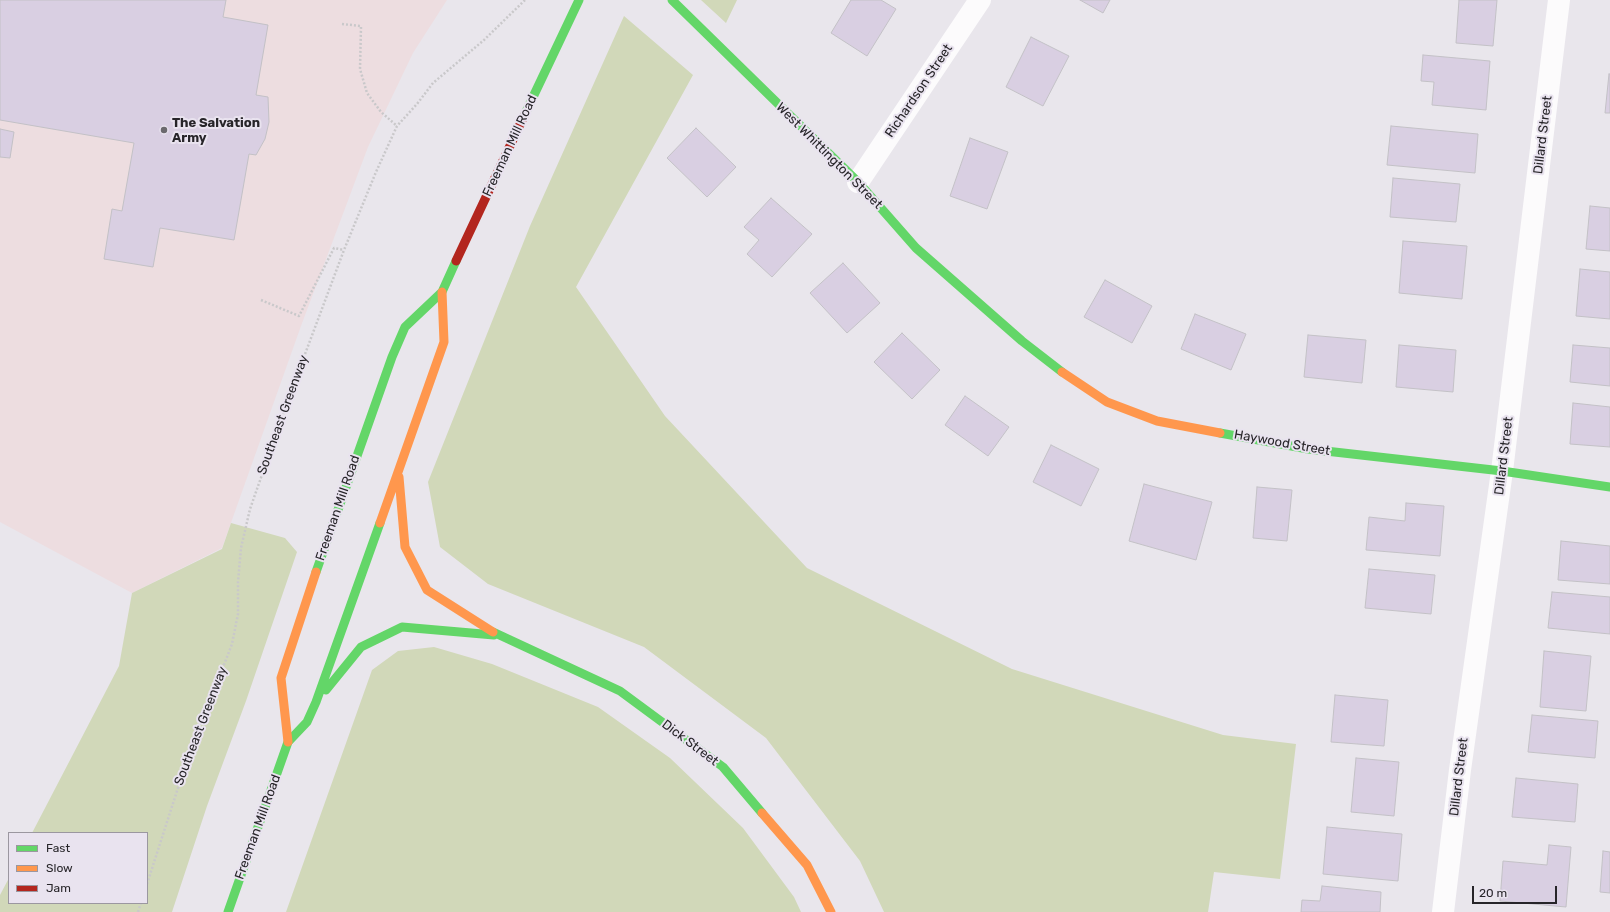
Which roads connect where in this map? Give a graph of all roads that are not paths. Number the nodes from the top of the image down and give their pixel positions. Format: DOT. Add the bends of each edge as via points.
graph roads {
  1 [pos="579,0"];
  2 [pos="672,0"];
  3 [pos="980,0"];
  4 [pos="1559,0"];
  5 [pos="858,182"];
  6 [pos="442,292"];
  7 [pos="988,310"];
  8 [pos="398,468"];
  9 [pos="1502,471"];
  10 [pos="1610,487"];
  11 [pos="497,635"];
  12 [pos="316,702"];
  13 [pos="288,742"];
  14 [pos="228,912"];
  15 [pos="831,912"];
  16 [pos="1443,912"];
  1 -- 6 [label="main road, Freeman Mill Road"];
  2 -- 5 [label="main road, West Whittington Street"];
  3 -- 5 [label="street, Richardson Street"];
  4 -- 9 [label="street, Dillard Street"];
  5 -- 7 [label="main road, West Whittington Street" via="916,248"];
  6 -- 8 [label="main road, Freeman Mill Road" via="444,342"];
  6 -- 13 [label="main road, Freeman Mill Road" via="405,327 330,530 280,678"];
  7 -- 9 [label="main road, Haywood Street" via="1066,376 1107,402 1156,421 1308,449"];
  8 -- 11 [label="main road" via="404,546 427,590"];
  8 -- 12 [label="main road, Freeman Mill Road"];
  9 -- 10 [label="main road, Haywood Street"];
  9 -- 16 [label="street, Dillard Street"];
  11 -- 12 [label="main road" via="402,627 361,647"];
  11 -- 15 [label="main road, Dick Street" via="620,691 723,767 807,865"];
  12 -- 13 [label="main road, Freeman Mill Road" via="307,722"];
  13 -- 14 [label="main road, Freeman Mill Road"];
}
